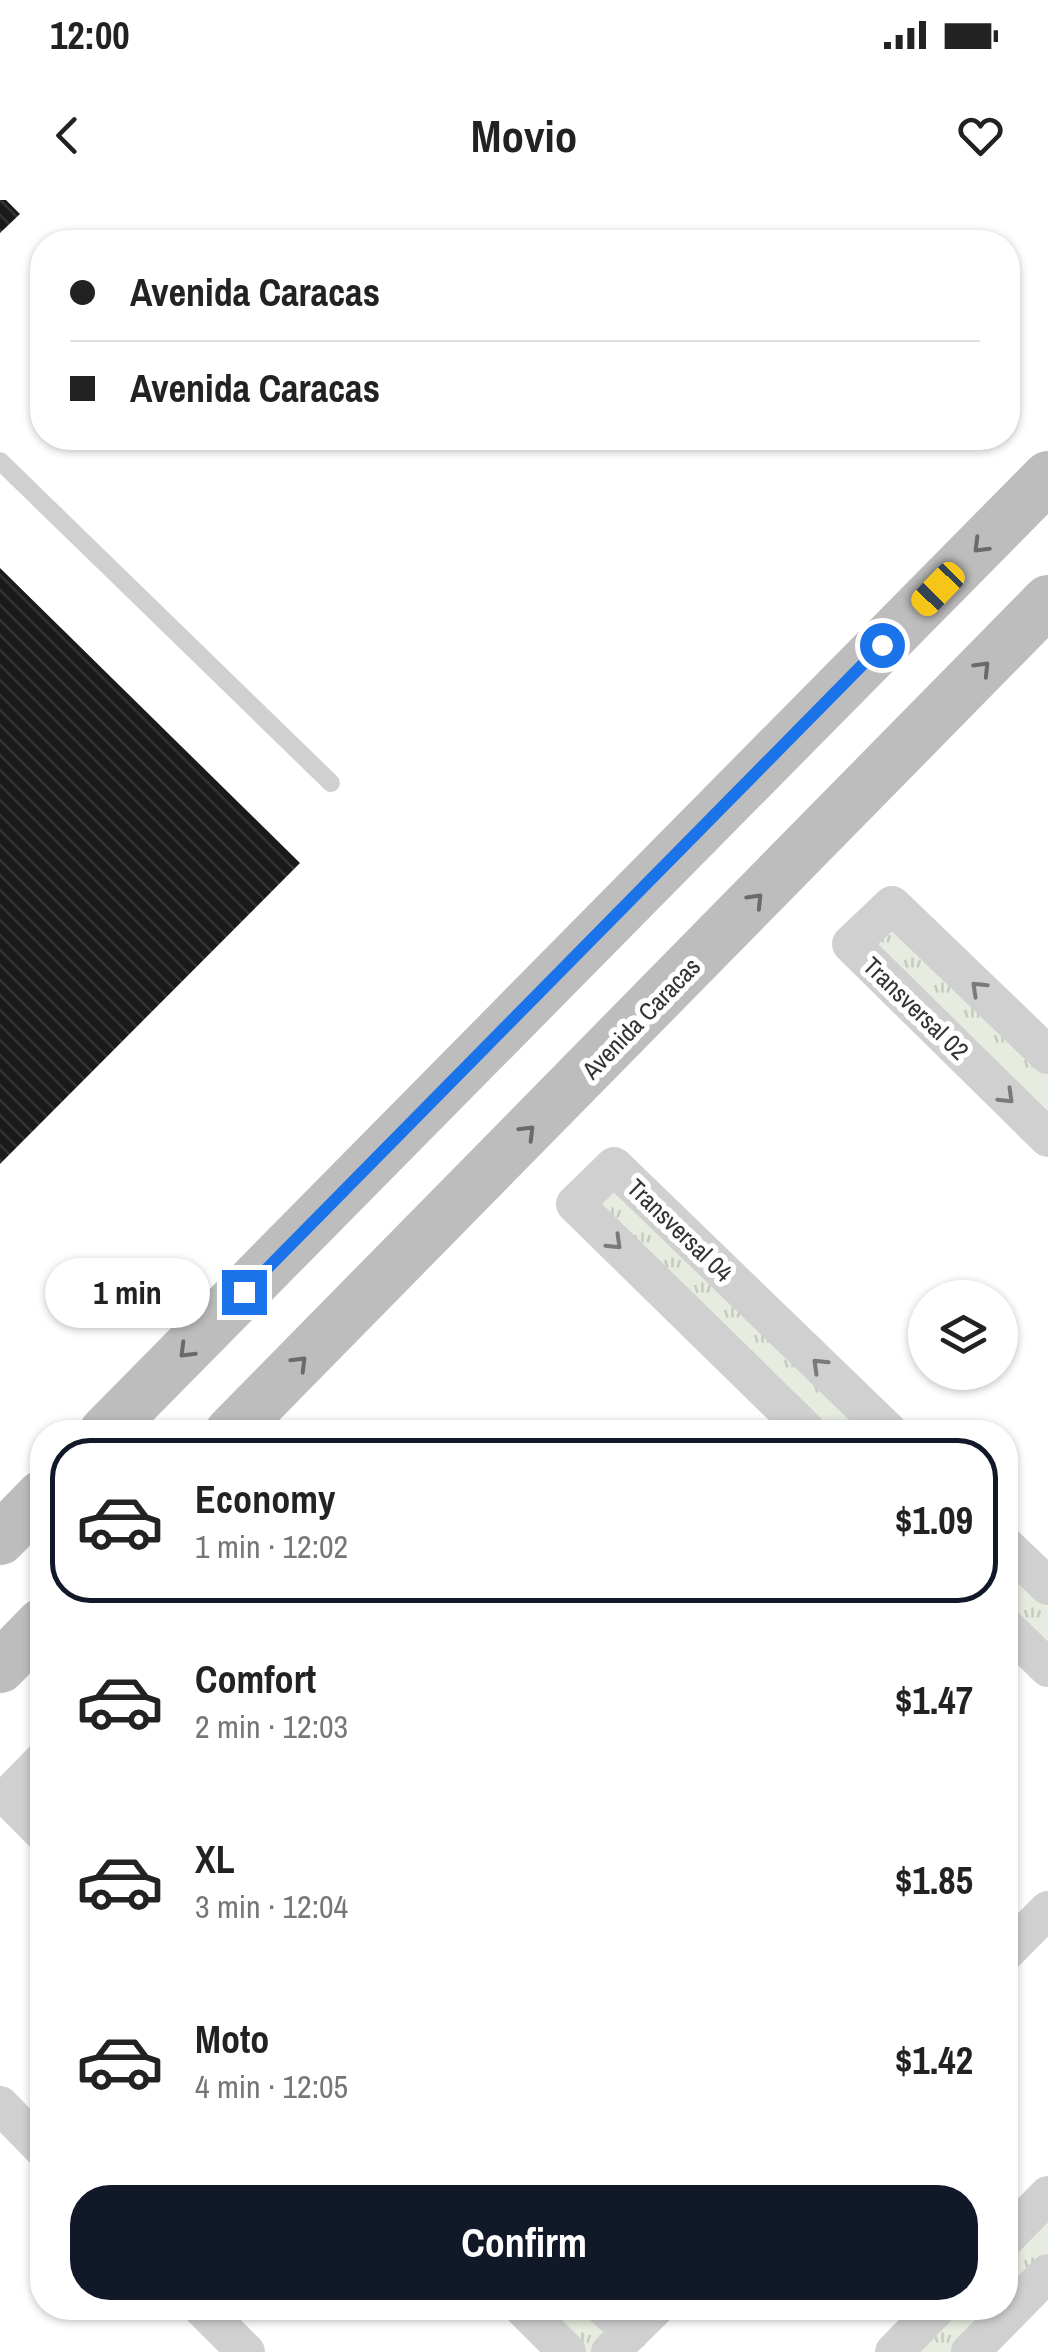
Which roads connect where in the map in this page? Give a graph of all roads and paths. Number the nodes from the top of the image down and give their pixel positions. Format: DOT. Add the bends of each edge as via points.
graph roads {
  1 [pos="0,461"];
  2 [pos="1048,477"];
  3 [pos="1048,601"];
  4 [pos="331,783"];
  5 [pos="1048,1056"];
  6 [pos="1048,1138"];
  7 [pos="117,1420"];
  8 [pos="244,1420"];
  9 [pos="796,1420"];
  10 [pos="877,1420"];
  11 [pos="30,1508"];
  12 [pos="0,1539"];
  13 [pos="1018,1557"];
  14 [pos="1048,1586"];
  15 [pos="30,1636"];
  16 [pos="1018,1639"];
  17 [pos="0,1667"];
  18 [pos="1048,1668"];
  19 [pos="30,1773"];
  20 [pos="30,1820"];
  21 [pos="1048,1910"];
  22 [pos="1018,1940"];
  23 [pos="0,2105"];
  24 [pos="30,2136"];
  25 [pos="1048,2195"];
  26 [pos="1018,2226"];
  27 [pos="1048,2273"];
  28 [pos="1018,2303"];
  29 [pos="214,2320"];
  30 [pos="534,2320"];
  31 [pos="926,2320"];
  32 [pos="1002,2320"];
  33 [pos="246,2352"];
  34 [pos="567,2352"];
  35 [pos="894,2352"];
  36 [pos="970,2352"];
  1 -- 4 [label="lane"];
  2 -- 7 [label="street, one-way"];
  8 -- 3 [label="street, Avenida Caracas, one-way"];
  5 -- 6 [label="street, Transversal 02, one-way" via="892,904 851,944"];
  10 -- 9 [label="street, Transversal 04, one-way" via="614,1166 575,1204"];
  11 -- 12 [label="street"];
  13 -- 14 [label="street"];
  15 -- 17 [label="street"];
  16 -- 18 [label="street"];
  19 -- 20 [label="street" via="7,1796"];
  21 -- 22 [label="street"];
  23 -- 24 [label="street"];
  25 -- 26 [label="street"];
  27 -- 28 [label="street"];
  29 -- 33 [label="street"];
  30 -- 34 [label="street"];
  31 -- 35 [label="street"];
  32 -- 36 [label="street"];
}
